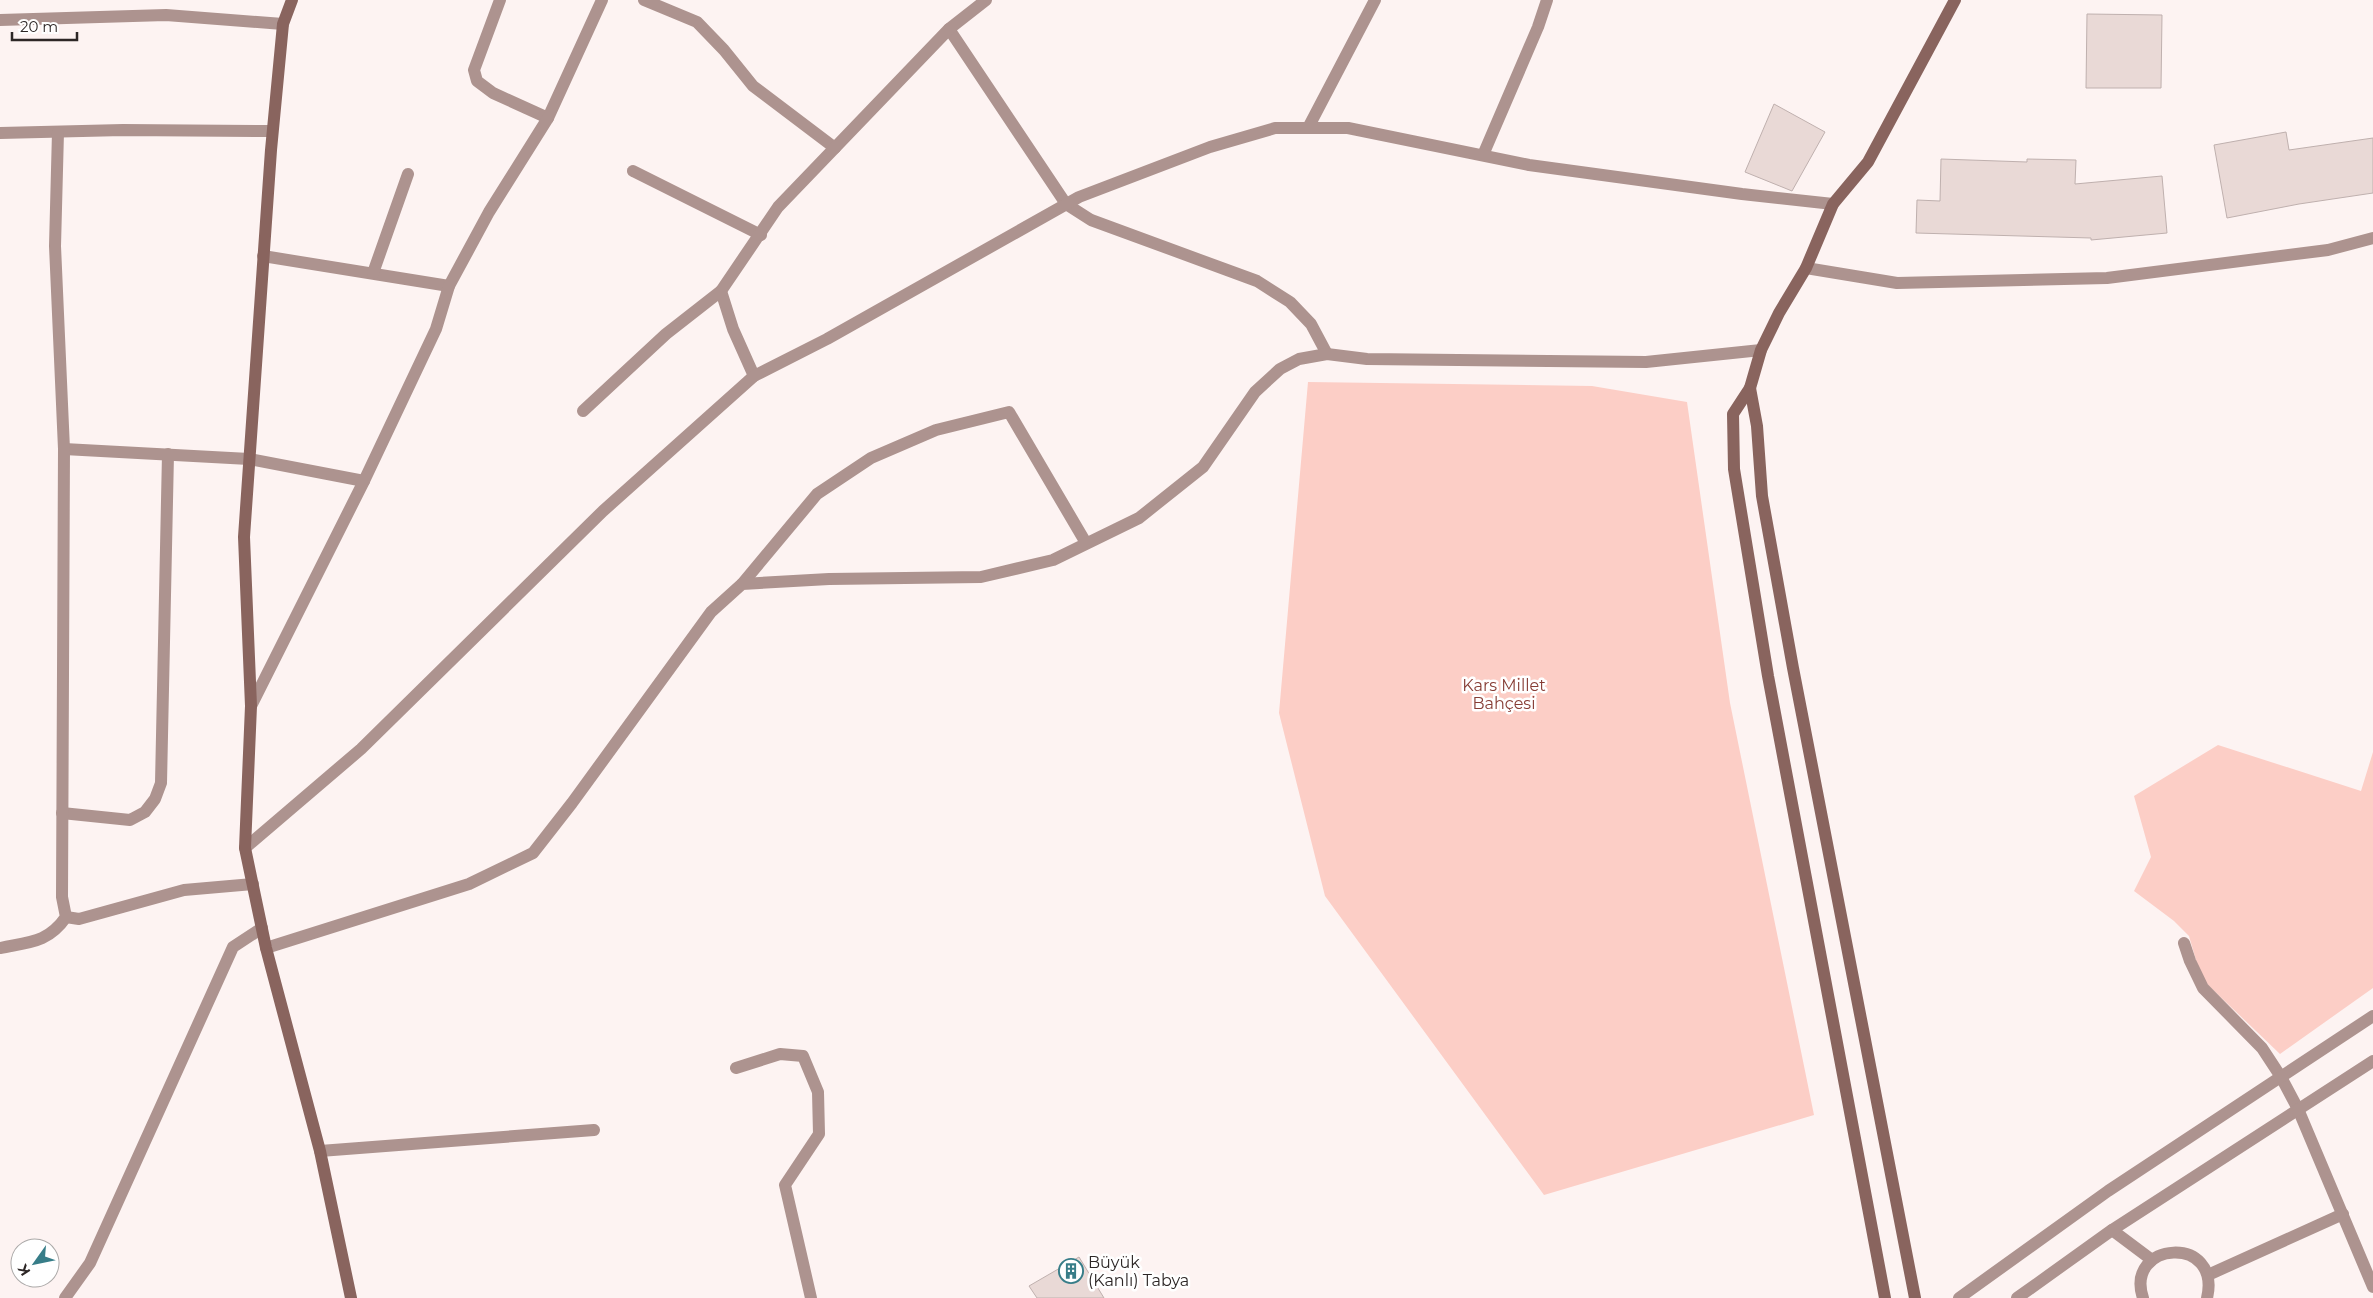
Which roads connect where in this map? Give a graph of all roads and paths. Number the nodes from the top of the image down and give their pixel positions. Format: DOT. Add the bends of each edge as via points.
graph roads {
  1 [pos="292,0"];
  2 [pos="500,0"];
  3 [pos="602,0"];
  4 [pos="644,0"];
  5 [pos="986,0"];
  6 [pos="1375,0"];
  7 [pos="1546,0"];
  8 [pos="1955,0"];
  9 [pos="0,20"];
  10 [pos="283,24"];
  11 [pos="949,29"];
  12 [pos="548,118"];
  13 [pos="1308,128"];
  14 [pos="272,131"];
  15 [pos="58,132"];
  16 [pos="0,133"];
  17 [pos="835,148"];
  18 [pos="1483,155"];
  19 [pos="633,171"];
  20 [pos="408,174"];
  21 [pos="1066,204"];
  22 [pos="1833,204"];
  23 [pos="761,235"];
  24 [pos="2373,238"];
  25 [pos="263,256"];
  26 [pos="1806,268"];
  27 [pos="373,273"];
  28 [pos="449,286"];
  29 [pos="721,291"];
  30 [pos="1761,350"];
  31 [pos="1327,354"];
  32 [pos="754,376"];
  33 [pos="1750,388"];
  34 [pos="582,411"];
  35 [pos="64,448"];
  36 [pos="168,454"];
  37 [pos="250,459"];
  38 [pos="364,481"];
  39 [pos="1086,543"];
  40 [pos="742,584"];
  41 [pos="251,706"];
  42 [pos="62,813"];
  43 [pos="245,848"];
  44 [pos="253,884"];
  45 [pos="66,917"];
  46 [pos="262,928"];
  47 [pos="2184,943"];
  48 [pos="0,948"];
  49 [pos="266,948"];
  50 [pos="2373,1016"];
  51 [pos="2373,1061"];
  52 [pos="736,1068"];
  53 [pos="2281,1077"];
  54 [pos="2298,1110"];
  55 [pos="594,1130"];
  56 [pos="320,1151"];
  57 [pos="2342,1214"];
  58 [pos="2112,1230"];
  59 [pos="2152,1260"];
  60 [pos="2208,1275"];
  61 [pos="2373,1287"];
  62 [pos="65,1298"];
  63 [pos="351,1298"];
  64 [pos="811,1298"];
  65 [pos="1885,1298"];
  66 [pos="1915,1298"];
  67 [pos="1959,1298"];
  68 [pos="2017,1298"];
  69 [pos="2143,1298"];
  70 [pos="2208,1298"];
  1 -- 10 [label="street"];
  2 -- 12 [label="street" via="474,70 477,81 493,93"];
  3 -- 12 [label="street"];
  4 -- 17 [label="street" via="697,22 753,86"];
  5 -- 11 [label="street"];
  6 -- 13 [label="street"];
  7 -- 18 [label="street" via="1538,27"];
  8 -- 22 [label="street" via="1868,162"];
  9 -- 10 [label="street" via="166,15"];
  10 -- 14 [label="street"];
  11 -- 17 [label="street"];
  11 -- 21 [label="street"];
  12 -- 28 [label="street" via="489,212"];
  13 -- 18 [label="street" via="1348,128"];
  13 -- 21 [label="street" via="1275,128 1210,147"];
  14 -- 15 [label="street"];
  14 -- 25 [label="street"];
  15 -- 16 [label="street"];
  15 -- 35 [label="street" via="55,246"];
  17 -- 23 [label="street" via="778,207"];
  18 -- 22 [label="street" via="1529,165"];
  19 -- 23 [label="street"];
  20 -- 27 [label="street"];
  21 -- 31 [label="street" via="1091,220 1256,281 1290,302 1311,324"];
  21 -- 32 [label="street" via="827,339"];
  22 -- 26 [label="street"];
  23 -- 29 [label="street"];
  24 -- 26 [label="street" via="2328,250 2108,278 1896,283"];
  25 -- 27 [label="street"];
  25 -- 37 [label="street"];
  26 -- 30 [label="street" via="1778,313"];
  27 -- 28 [label="street"];
  28 -- 38 [label="street" via="436,329"];
  29 -- 32 [label="street" via="733,329"];
  29 -- 34 [label="street" via="666,334"];
  30 -- 31 [label="street" via="1646,362 1367,359"];
  30 -- 33 [label="street"];
  31 -- 39 [label="street" via="1299,359 1280,369 1255,392 1203,468 1139,518"];
  32 -- 43 [label="street" via="602,511 361,749"];
  33 -- 65 [label="street" via="1733,414 1738,504 1816,942"];
  33 -- 66 [label="street" via="1757,426 1762,496 1786,630"];
  35 -- 36 [label="street"];
  35 -- 42 [label="street"];
  36 -- 37 [label="street"];
  36 -- 42 [label="street" via="161,783 145,812 130,820"];
  37 -- 38 [label="street"];
  37 -- 41 [label="street" via="244,536"];
  38 -- 41 [label="street"];
  39 -- 40 [label="street" via="1053,560 980,577 829,578"];
  39 -- 40 [label="street" via="1009,412 936,430 871,458 818,494"];
  40 -- 49 [label="street" via="711,612 533,853 469,884"];
  41 -- 43 [label="street"];
  42 -- 45 [label="street" via="62,897"];
  43 -- 44 [label="street"];
  44 -- 45 [label="street" via="184,890 80,919"];
  44 -- 46 [label="street"];
  45 -- 48 [label="street" via="57,930 42,940"];
  46 -- 49 [label="street"];
  46 -- 62 [label="street" via="233,947 90,1263"];
  47 -- 53 [label="street" via="2203,988 2262,1048"];
  49 -- 56 [label="street"];
  50 -- 53 [label="street"];
  51 -- 54 [label="street"];
  52 -- 64 [label="street" via="780,1054 803,1056 818,1092 819,1134 785,1185"];
  53 -- 54 [label="street"];
  53 -- 67 [label="street" via="2108,1191"];
  54 -- 57 [label="street"];
  54 -- 58 [label="street"];
  55 -- 56 [label="street"];
  56 -- 63 [label="street"];
  57 -- 60 [label="street"];
  57 -- 61 [label="street"];
  58 -- 59 [label="street"];
  58 -- 68 [label="street"];
  59 -- 60 [label="street" via="2167,1253 2184,1253 2202,1265"];
  59 -- 69 [label="street" via="2141,1279"];
  60 -- 70 [label="street"];
}
